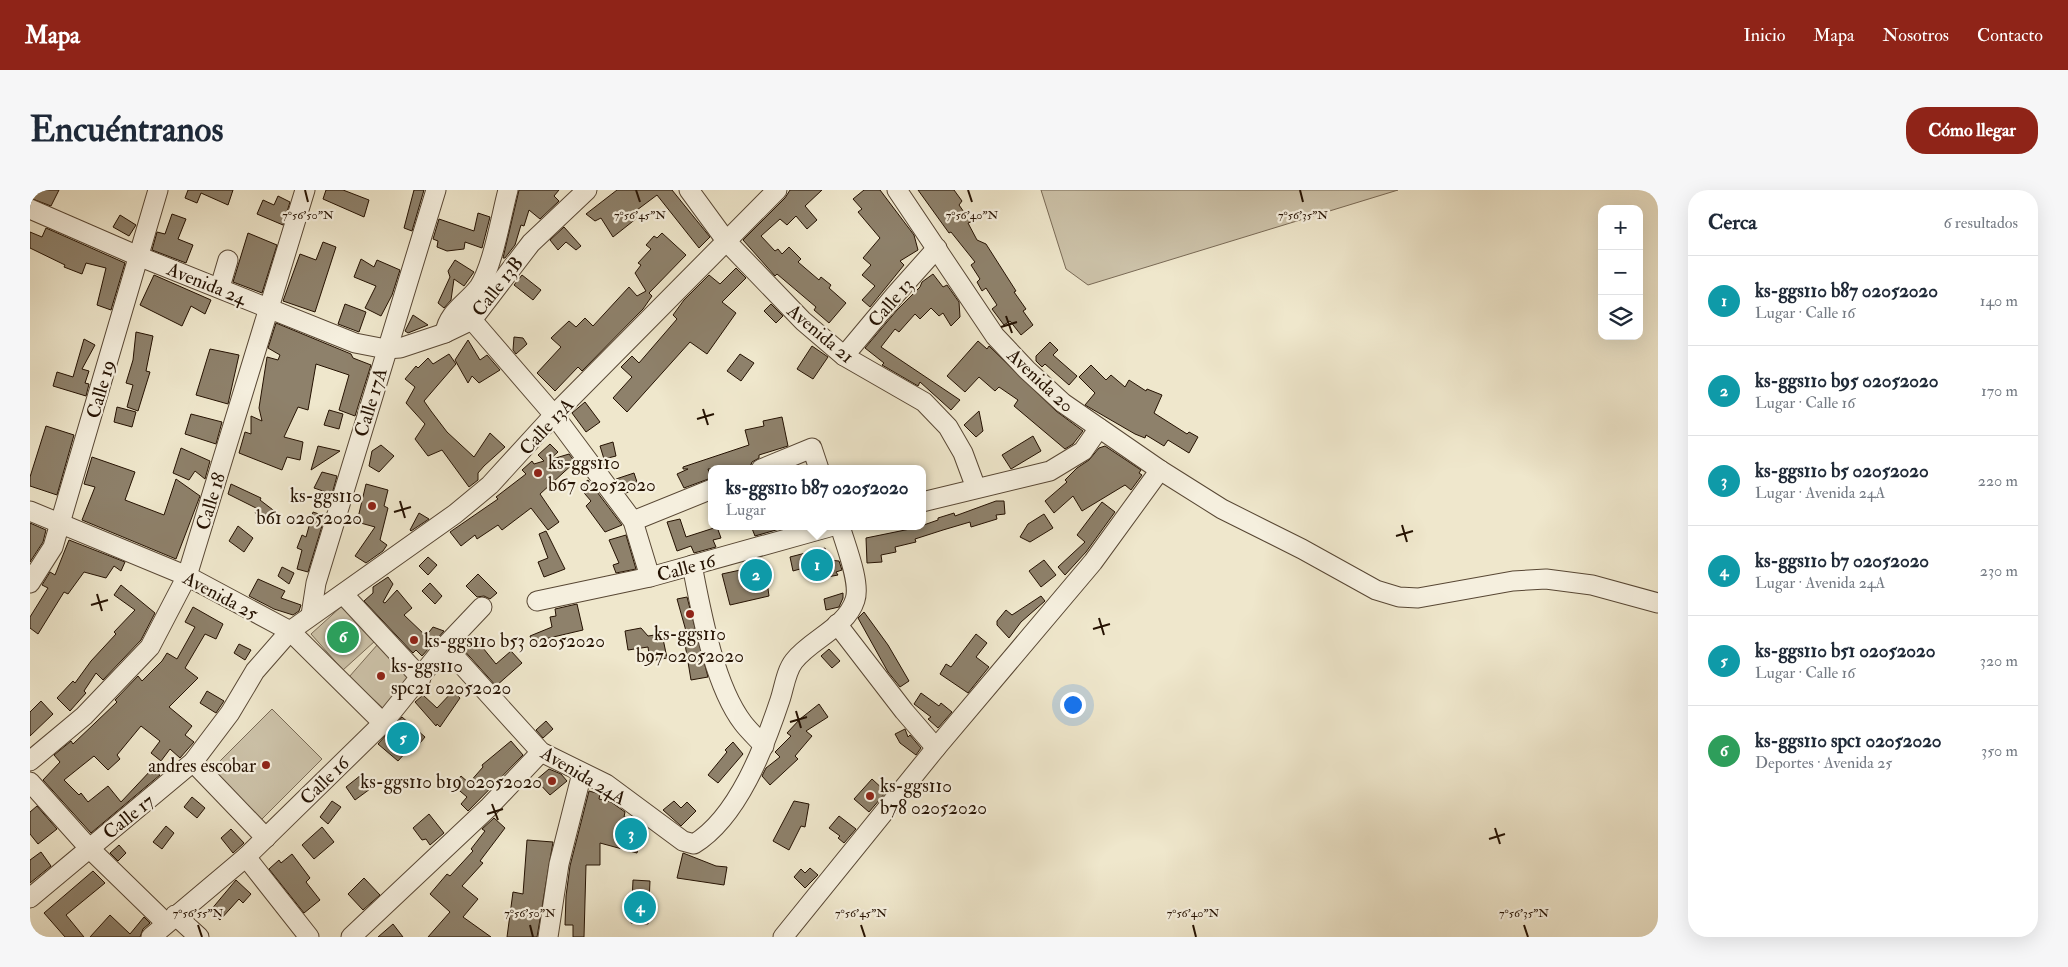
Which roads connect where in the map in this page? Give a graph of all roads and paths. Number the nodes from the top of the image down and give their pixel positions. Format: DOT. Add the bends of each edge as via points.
graph roads {
  1 [pos="158,190"];
  2 [pos="305,190"];
  3 [pos="436,190"];
  4 [pos="508,190"];
  5 [pos="588,190"];
  6 [pos="689,190"];
  7 [pos="777,190"];
  8 [pos="896,190"];
  9 [pos="30,209"];
  10 [pos="727,242"];
  11 [pos="937,248"];
  12 [pos="138,256"];
  13 [pos="228,260"];
  14 [pos="220,287"];
  15 [pos="268,308"];
  16 [pos="472,320"];
  17 [pos="445,333"];
  18 [pos="386,349"];
  19 [pos="844,356"];
  20 [pos="554,416"];
  21 [pos="1099,428"];
  22 [pos="771,465"];
  23 [pos="818,465"];
  24 [pos="1160,470"];
  25 [pos="976,488"];
  26 [pos="708,491"];
  27 [pos="926,501"];
  28 [pos="30,511"];
  29 [pos="633,521"];
  30 [pos="61,522"];
  31 [pos="819,530"];
  32 [pos="841,530"];
  33 [pos="692,565"];
  34 [pos="188,576"];
  35 [pos="650,577"];
  36 [pos="30,583"];
  37 [pos="343,594"];
  38 [pos="537,601"];
  39 [pos="1658,603"];
  40 [pos="482,608"];
  41 [pos="311,615"];
  42 [pos="837,624"];
  43 [pos="290,631"];
  44 [pos="445,646"];
  45 [pos="421,678"];
  46 [pos="383,723"];
  47 [pos="764,746"];
  48 [pos="936,748"];
  49 [pos="541,752"];
  50 [pos="30,761"];
  51 [pos="193,762"];
  52 [pos="582,773"];
  53 [pos="30,782"];
  54 [pos="266,838"];
  55 [pos="89,848"];
  56 [pos="246,857"];
  57 [pos="30,898"];
  58 [pos="171,919"];
  59 [pos="151,937"];
  60 [pos="200,937"];
  61 [pos="309,937"];
  62 [pos="351,937"];
  63 [pos="548,937"];
  64 [pos="783,937"];
  1 -- 12 [label="street, Calle 19"];
  2 -- 15 [label="street, Calle 18"];
  3 -- 18 [label="street, Calle 17A"];
  4 -- 17 [label="street" via="486,271 471,297 450,317"];
  5 -- 16 [label="street, Calle 13B" via="531,243"];
  6 -- 10 [label="street, Avenida 21"];
  7 -- 10 [label="street, Calle 13A"];
  8 -- 11 [label="street, Avenida 20"];
  9 -- 12 [label="street, Avenida 24"];
  10 -- 19 [label="street, Avenida 21" via="803,321"];
  10 -- 20 [label="street, Calle 13A"];
  11 -- 19 [label="street, Calle 13"];
  11 -- 21 [label="street, Avenida 20" via="995,336 1063,403"];
  12 -- 14 [label="street, Avenida 24"];
  12 -- 30 [label="street, Calle 19"];
  13 -- 14 [label="street"];
  14 -- 15 [label="street, Avenida 24"];
  15 -- 18 [label="street, Avenida 24" via="355,343"];
  15 -- 34 [label="street, Calle 18"];
  16 -- 17 [label="street, Calle 13B"];
  16 -- 20 [label="street"];
  17 -- 18 [label="street, Calle 13B"];
  18 -- 41 [label="street, Calle 17A" via="316,582"];
  19 -- 25 [label="street, Avenida 21" via="924,402 948,427 963,453"];
  20 -- 29 [label="street"];
  20 -- 37 [label="street, Calle 13A" via="490,485"];
  21 -- 24 [label="street, Avenida 20"];
  21 -- 25 [label="street" via="1083,451 1050,471"];
  22 -- 23 [label="street" via="812,448"];
  24 -- 39 [label="street, Avenida 20" via="1222,509 1376,590 1399,597 1418,598 1513,581 1546,579 1592,585"];
  24 -- 48 [label="street" via="1093,562"];
  25 -- 27 [label="street"];
  26 -- 29 [label="street"];
  28 -- 30 [label="street, Avenida 25"];
  29 -- 35 [label="street"];
  30 -- 34 [label="street, Avenida 25"];
  30 -- 36 [label="street, Calle 19" via="53,547"];
  31 -- 33 [label="street, Calle 16"];
  32 -- 42 [label="street" via="856,584 856,599"];
  33 -- 35 [label="street, Calle 16"];
  33 -- 47 [label="street" via="705,630 729,701"];
  34 -- 43 [label="street, Avenida 25"];
  34 -- 50 [label="street, Calle 18" via="150,647 84,716"];
  35 -- 38 [label="street, Calle 16"];
  37 -- 41 [label="street, Calle 13A"];
  37 -- 45 [label="street"];
  40 -- 44 [label="street, Calle 16"];
  41 -- 43 [label="street, Calle 13A"];
  42 -- 47 [label="street" via="793,662"];
  42 -- 48 [label="street"];
  43 -- 46 [label="street, Avenida 25"];
  43 -- 51 [label="street, Calle 17" via="255,671 230,713"];
  44 -- 45 [label="street, Calle 16"];
  44 -- 49 [label="street, Avenida 24A"];
  45 -- 46 [label="street, Calle 16"];
  46 -- 54 [label="street, Calle 16"];
  47 -- 52 [label="street, Avenida 24A" via="734,802 704,838 694,844 682,841 606,784"];
  48 -- 64 [label="street"];
  49 -- 52 [label="street, Avenida 24A"];
  49 -- 62 [label="street" via="488,808"];
  51 -- 54 [label="street"];
  51 -- 55 [label="street, Calle 17"];
  52 -- 63 [label="street" via="559,864"];
  53 -- 55 [label="street"];
  54 -- 56 [label="street, Calle 16"];
  55 -- 57 [label="street, Calle 17"];
  55 -- 58 [label="street"];
  56 -- 58 [label="street, Calle 16"];
  56 -- 61 [label="street"];
  58 -- 59 [label="street, Calle 16"];
  58 -- 60 [label="street"];
}
